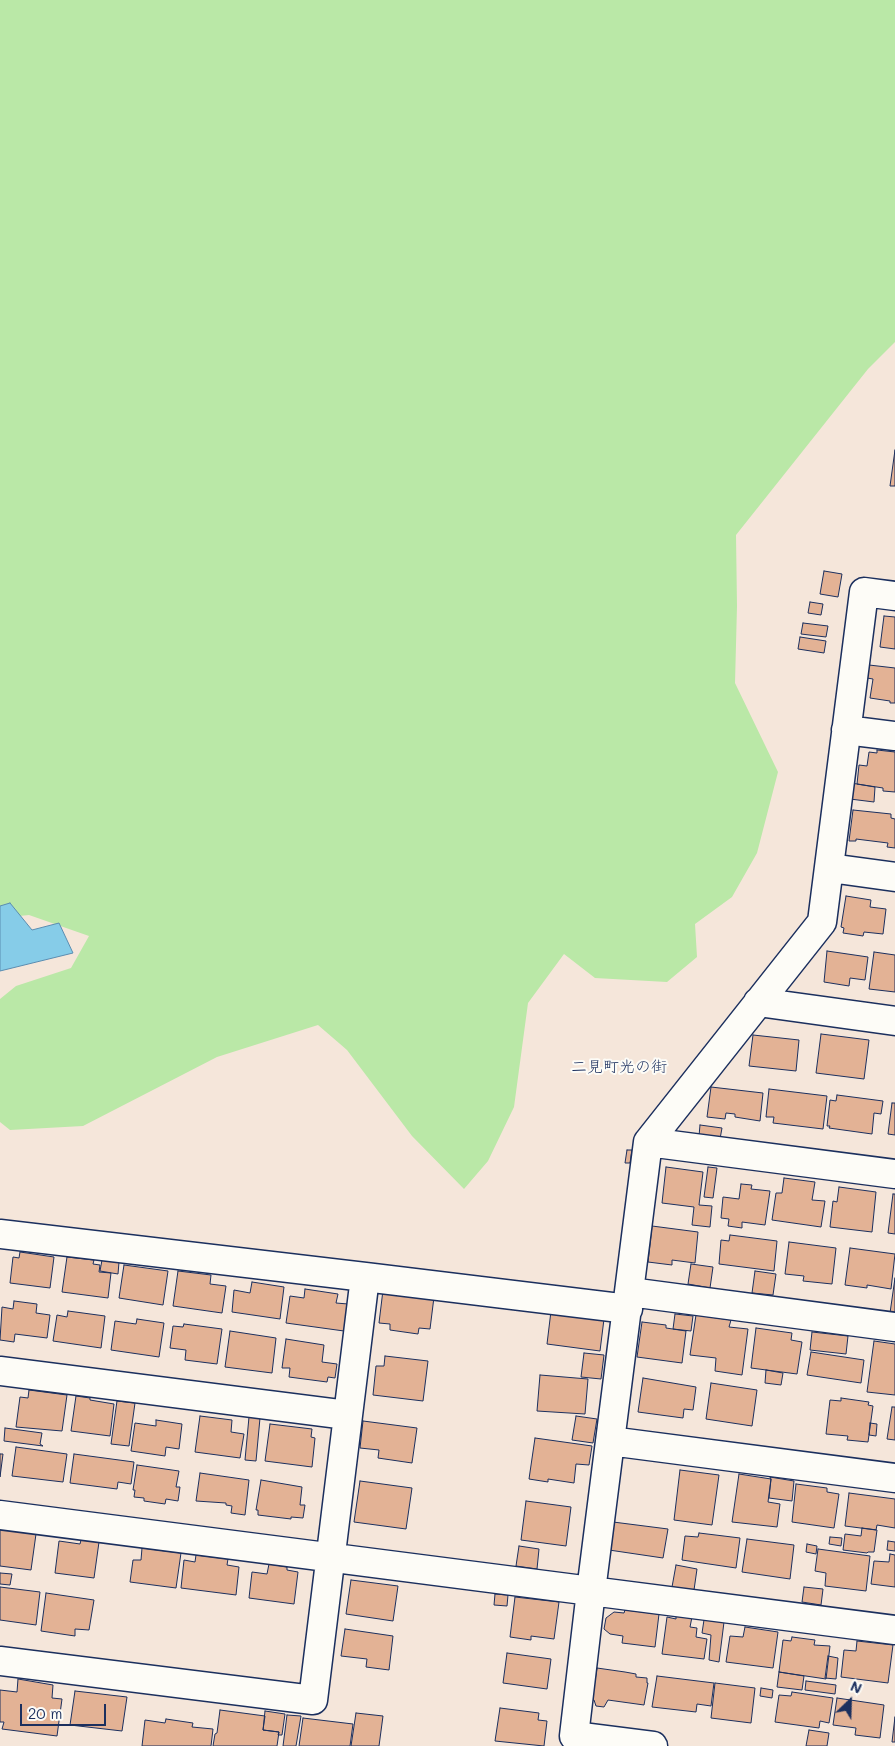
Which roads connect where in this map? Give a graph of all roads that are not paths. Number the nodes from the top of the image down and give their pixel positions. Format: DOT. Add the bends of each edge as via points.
graph roads {
  1 [pos="895,596"];
  2 [pos="846,730"];
  3 [pos="895,736"];
  4 [pos="830,868"];
  5 [pos="895,877"];
  6 [pos="758,1002"];
  7 [pos="895,1021"];
  8 [pos="648,1142"];
  9 [pos="895,1174"];
  10 [pos="0,1234"];
  11 [pos="365,1278"];
  12 [pos="629,1300"];
  13 [pos="895,1327"];
  14 [pos="0,1371"];
  15 [pos="347,1415"];
  16 [pos="610,1441"];
  17 [pos="895,1478"];
  18 [pos="0,1515"];
  19 [pos="330,1556"];
  20 [pos="591,1591"];
  21 [pos="895,1630"];
  22 [pos="0,1661"];
  23 [pos="653,1746"];
  1 -- 2 [label="street" via="864,592"];
  2 -- 3 [label="street"];
  2 -- 4 [label="street"];
  4 -- 5 [label="street"];
  4 -- 6 [label="street" via="822,922"];
  6 -- 7 [label="street"];
  6 -- 8 [label="street"];
  8 -- 9 [label="street"];
  8 -- 12 [label="street"];
  10 -- 11 [label="street"];
  11 -- 12 [label="street"];
  11 -- 15 [label="street"];
  12 -- 13 [label="street"];
  12 -- 16 [label="street"];
  14 -- 15 [label="street"];
  15 -- 19 [label="street"];
  16 -- 17 [label="street"];
  16 -- 20 [label="street"];
  18 -- 19 [label="street"];
  19 -- 20 [label="street"];
  19 -- 22 [label="street" via="313,1700"];
  20 -- 21 [label="street"];
  20 -- 23 [label="street" via="574,1736"];
}
